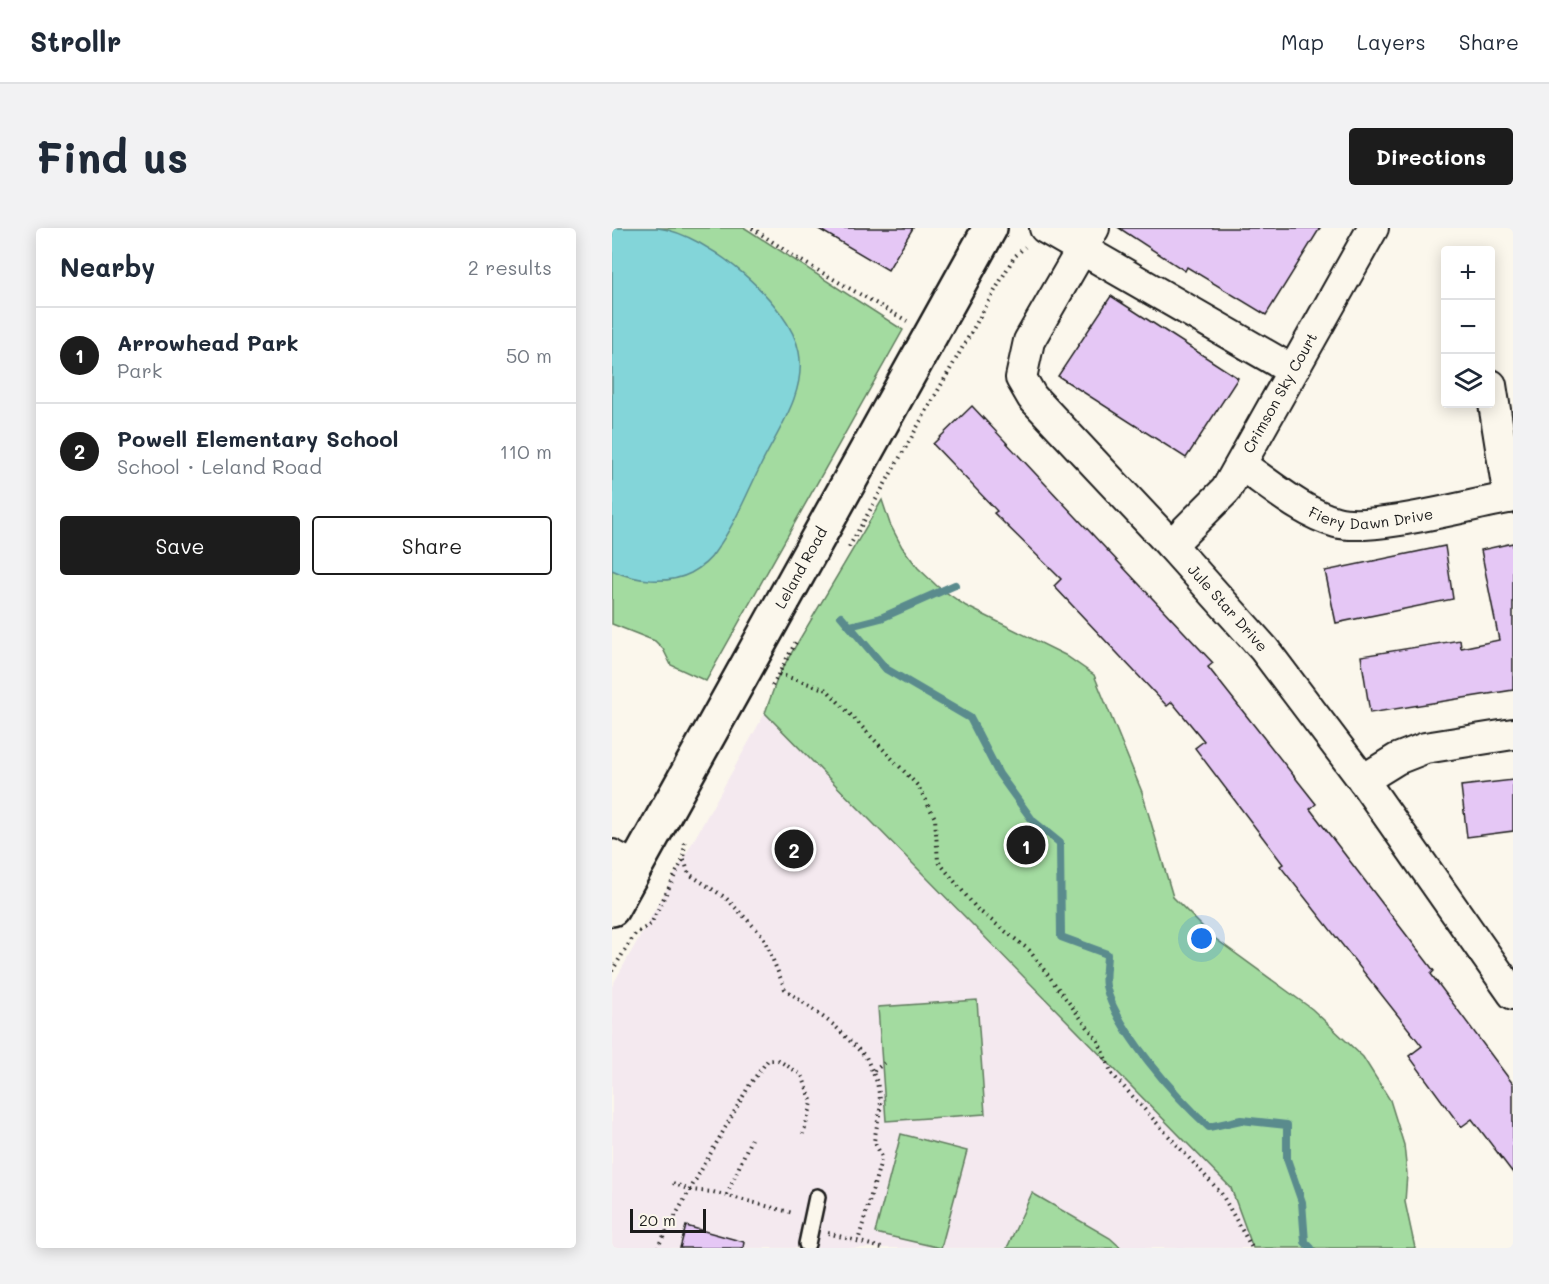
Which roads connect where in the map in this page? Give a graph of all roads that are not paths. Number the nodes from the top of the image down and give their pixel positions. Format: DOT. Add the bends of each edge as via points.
graph roads {
  1 [pos="990,228"];
  2 [pos="1373,228"];
  3 [pos="1035,236"];
  4 [pos="1088,239"];
  5 [pos="1292,370"];
  6 [pos="1495,407"];
  7 [pos="1241,465"];
  8 [pos="1511,497"];
  9 [pos="1172,545"];
  10 [pos="1513,734"];
  11 [pos="1363,780"];
  12 [pos="623,861"];
  13 [pos="612,909"];
  14 [pos="1513,994"];
  15 [pos="817,1197"];
  16 [pos="807,1244"];
  1 -- 12 [label="street, Leland Road"];
  2 -- 5 [label="street, Crimson Sky Court"];
  3 -- 4 [label="street"];
  4 -- 5 [label="street"];
  4 -- 9 [label="street, Jule Star Drive" via="1029,341 1021,378 1032,397"];
  5 -- 7 [label="street, Crimson Sky Court"];
  6 -- 8 [label="street"];
  7 -- 8 [label="street, Fiery Dawn Drive" via="1317,515 1337,523 1367,524"];
  7 -- 9 [label="street, Crimson Sky Court" via="1226,490"];
  9 -- 11 [label="street, Jule Star Drive" via="1264,649"];
  10 -- 11 [label="street" via="1425,748 1396,759"];
  11 -- 14 [label="street, Jule Star Drive"];
  12 -- 13 [label="street, Leland Road"];
  15 -- 16 [label="lane"];
}
